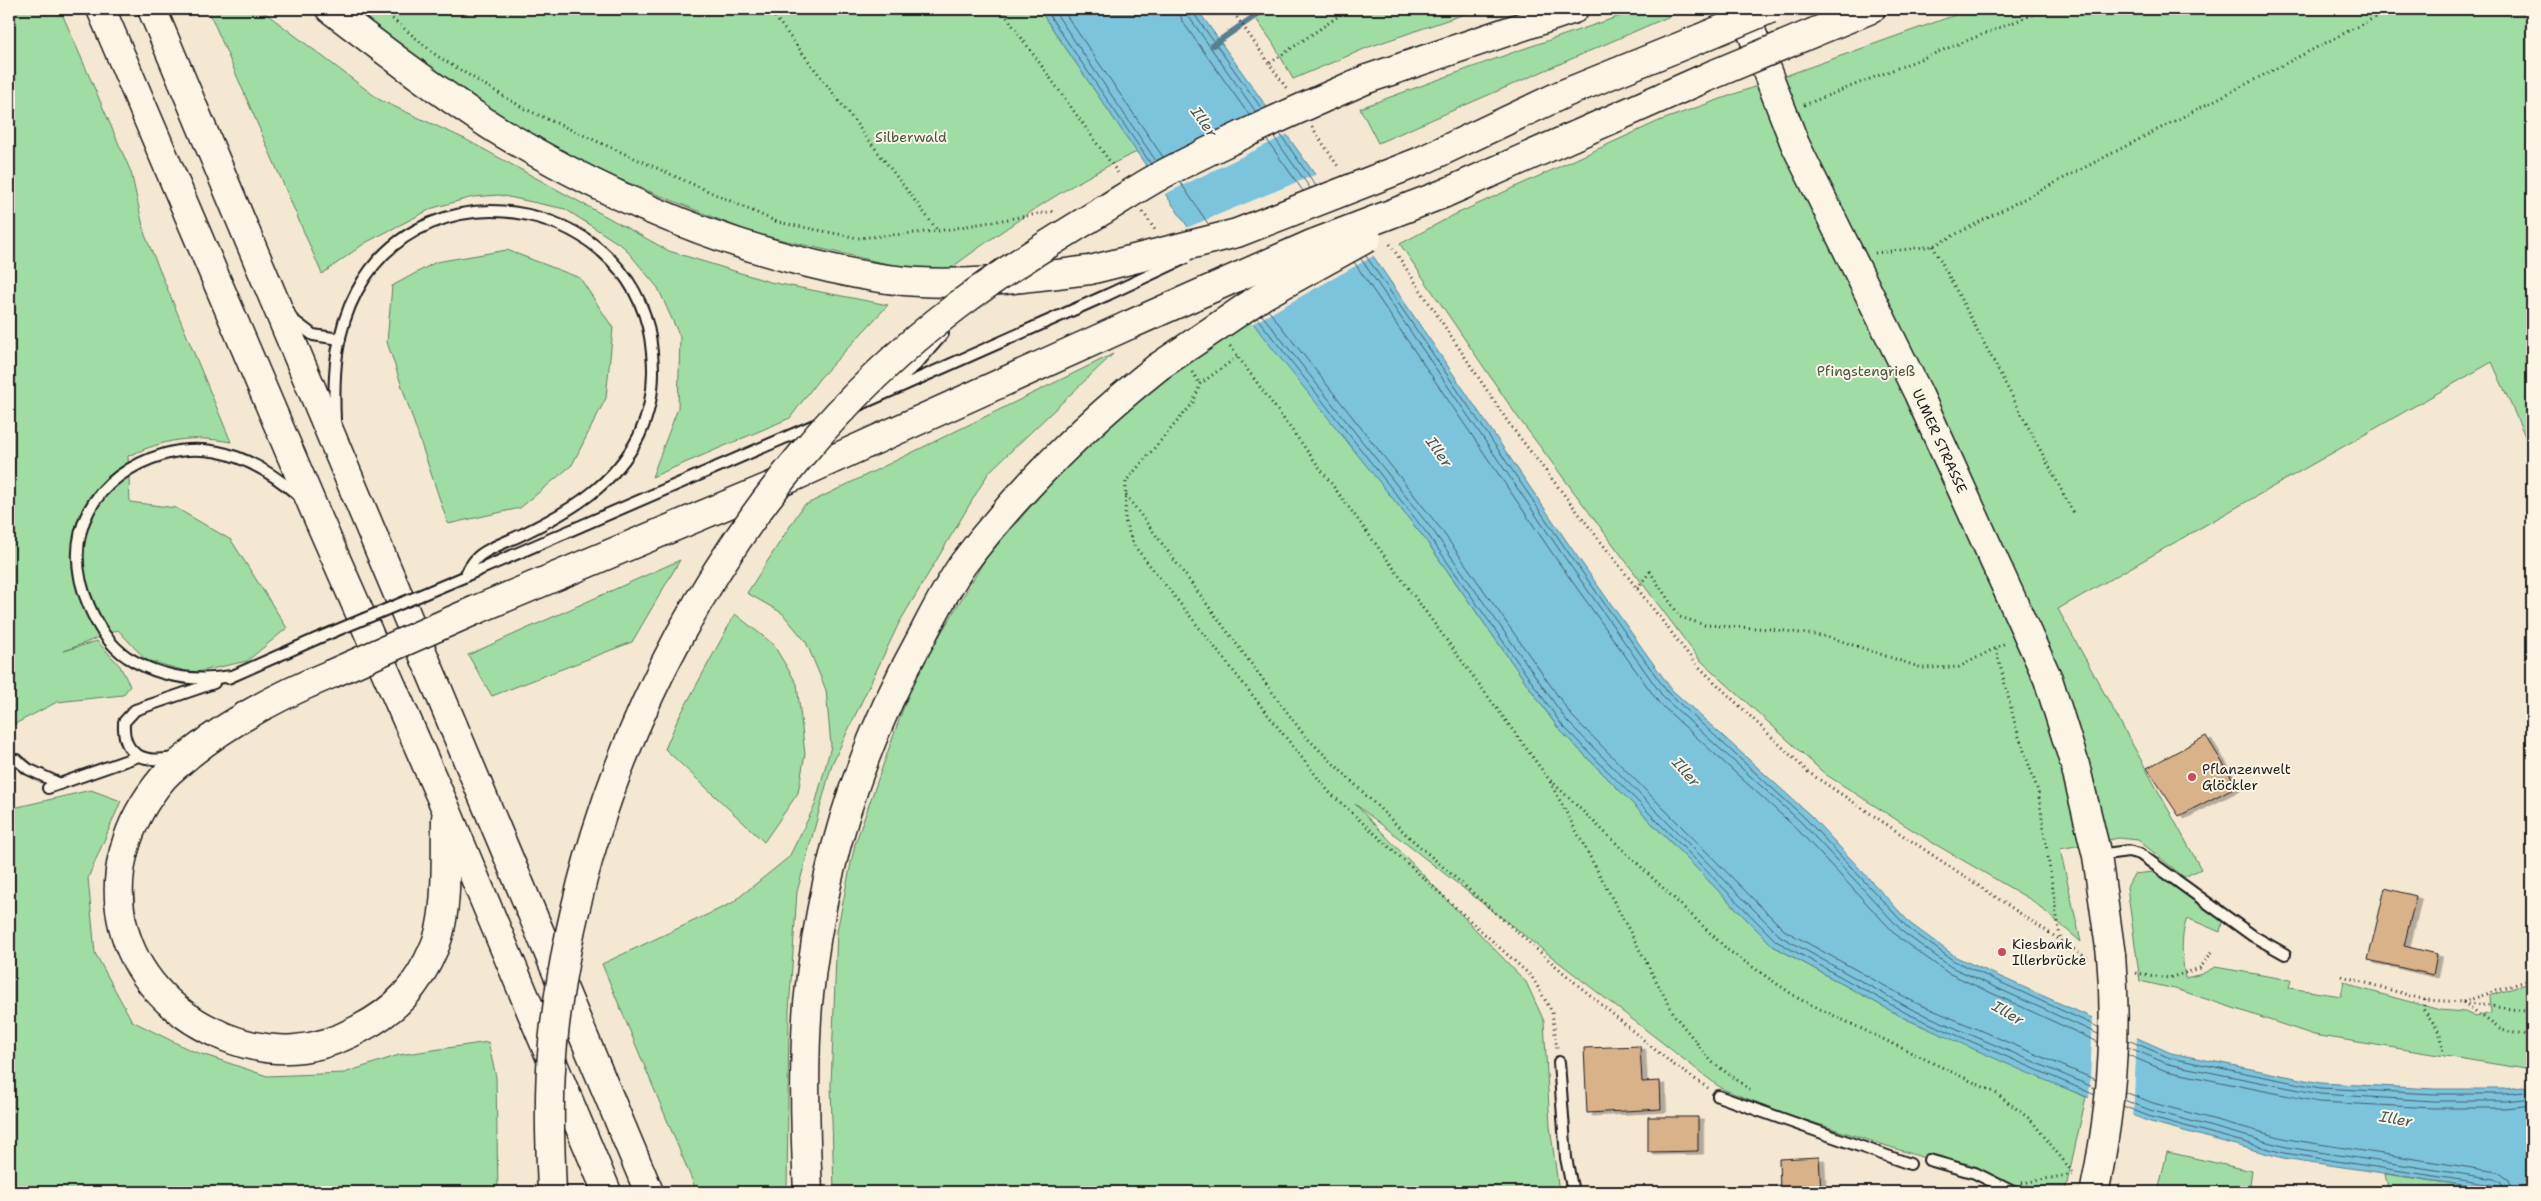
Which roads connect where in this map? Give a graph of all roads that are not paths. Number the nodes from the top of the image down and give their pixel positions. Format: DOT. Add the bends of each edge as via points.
graph roads {
  1 [pos="101,9"];
  2 [pos="152,9"];
  3 [pos="330,9"];
  4 [pos="1574,9"];
  5 [pos="1747,9"];
  6 [pos="1770,9"];
  7 [pos="1871,9"];
  8 [pos="1443,194"];
  9 [pos="1237,233"];
  10 [pos="977,305"];
  11 [pos="278,306"];
  12 [pos="963,315"];
  13 [pos="952,326"];
  14 [pos="340,338"];
  15 [pos="859,406"];
  16 [pos="336,445"];
  17 [pos="314,509"];
  18 [pos="464,577"];
  19 [pos="232,676"];
  20 [pos="190,755"];
  21 [pos="139,756"];
  22 [pos="17,760"];
  23 [pos="60,784"];
  24 [pos="48,788"];
  25 [pos="446,809"];
  26 [pos="2097,856"];
  27 [pos="2285,954"];
  28 [pos="1559,1062"];
  29 [pos="1718,1096"];
  30 [pos="1929,1160"];
  31 [pos="1910,1164"];
  32 [pos="2091,1183"];
  33 [pos="552,1192"];
  34 [pos="606,1192"];
  35 [pos="648,1192"];
  36 [pos="808,1192"];
  37 [pos="1572,1192"];
  38 [pos="2013,1192"];
  1 -- 17 [label="main road"];
  2 -- 11 [label="main road"];
  3 -- 9 [label="main road, bridge" via="486,124 576,175 670,219 762,251 872,276 918,282 1009,284 1090,270"];
  4 -- 33 [label="main road, bridge" via="1366,79 1167,172 1033,252 955,308 852,399 803,453 738,539 680,635 647,699 599,822 564,966 552,1045"];
  5 -- 26 [label="main road, ULMER STRASSE" via="1752,33 1795,144 1918,393 2048,679 2075,765"];
  6 -- 9 [label="main road, bridge" via="1564,94 1421,161"];
  7 -- 8 [label="main road, bridge" via="1712,75"];
  8 -- 20 [label="main road, bridge" via="1312,244 798,475 278,696 243,716"];
  8 -- 36 [label="main road, bridge" via="1264,295 1158,367 1088,425 1054,459 1016,499 962,566 894,685 874,732 852,790 817,931 808,1006"];
  9 -- 15 [label="lane, bridge"];
  10 -- 12 [label="lane"];
  11 -- 14 [label="lane" via="313,334"];
  11 -- 16 [label="main road"];
  13 -- 15 [label="lane" via="916,364"];
  14 -- 16 [label="lane" via="333,375"];
  14 -- 18 [label="lane" via="358,289 388,251 426,225 467,212 492,210 536,216 574,232 612,261 638,299 650,334 653,376 646,420 630,451 621,465 589,497 476,558"];
  15 -- 18 [label="lane"];
  16 -- 35 [label="main road"];
  17 -- 19 [label="lane" via="280,479 248,461 224,452 202,450 142,460 120,473 100,492 87,512 80,537 80,577 93,616 111,642 126,656 166,674 200,679"];
  17 -- 25 [label="main road"];
  18 -- 19 [label="lane, bridge"];
  19 -- 21 [label="lane" via="134,710 124,722 124,739 128,748"];
  20 -- 21 [label="lane" via="157,760"];
  20 -- 25 [label="main road" via="164,776 133,821 118,873 118,900 136,961 157,991 176,1011 238,1042 267,1048 320,1047 378,1019 402,1000 435,947 442,918"];
  21 -- 23 [label="lane"];
  22 -- 23 [label="lane"];
  23 -- 24 [label="lane"];
  25 -- 34 [label="main road"];
  26 -- 27 [label="lane" via="2128,851 2140,854 2253,936"];
  26 -- 32 [label="main road, ULMER STRASSE, bridge" via="2114,985 2115,1033 2111,1095"];
  28 -- 37 [label="lane" via="1566,1158"];
  29 -- 31 [label="lane"];
  30 -- 38 [label="lane" via="1975,1173"];
}
